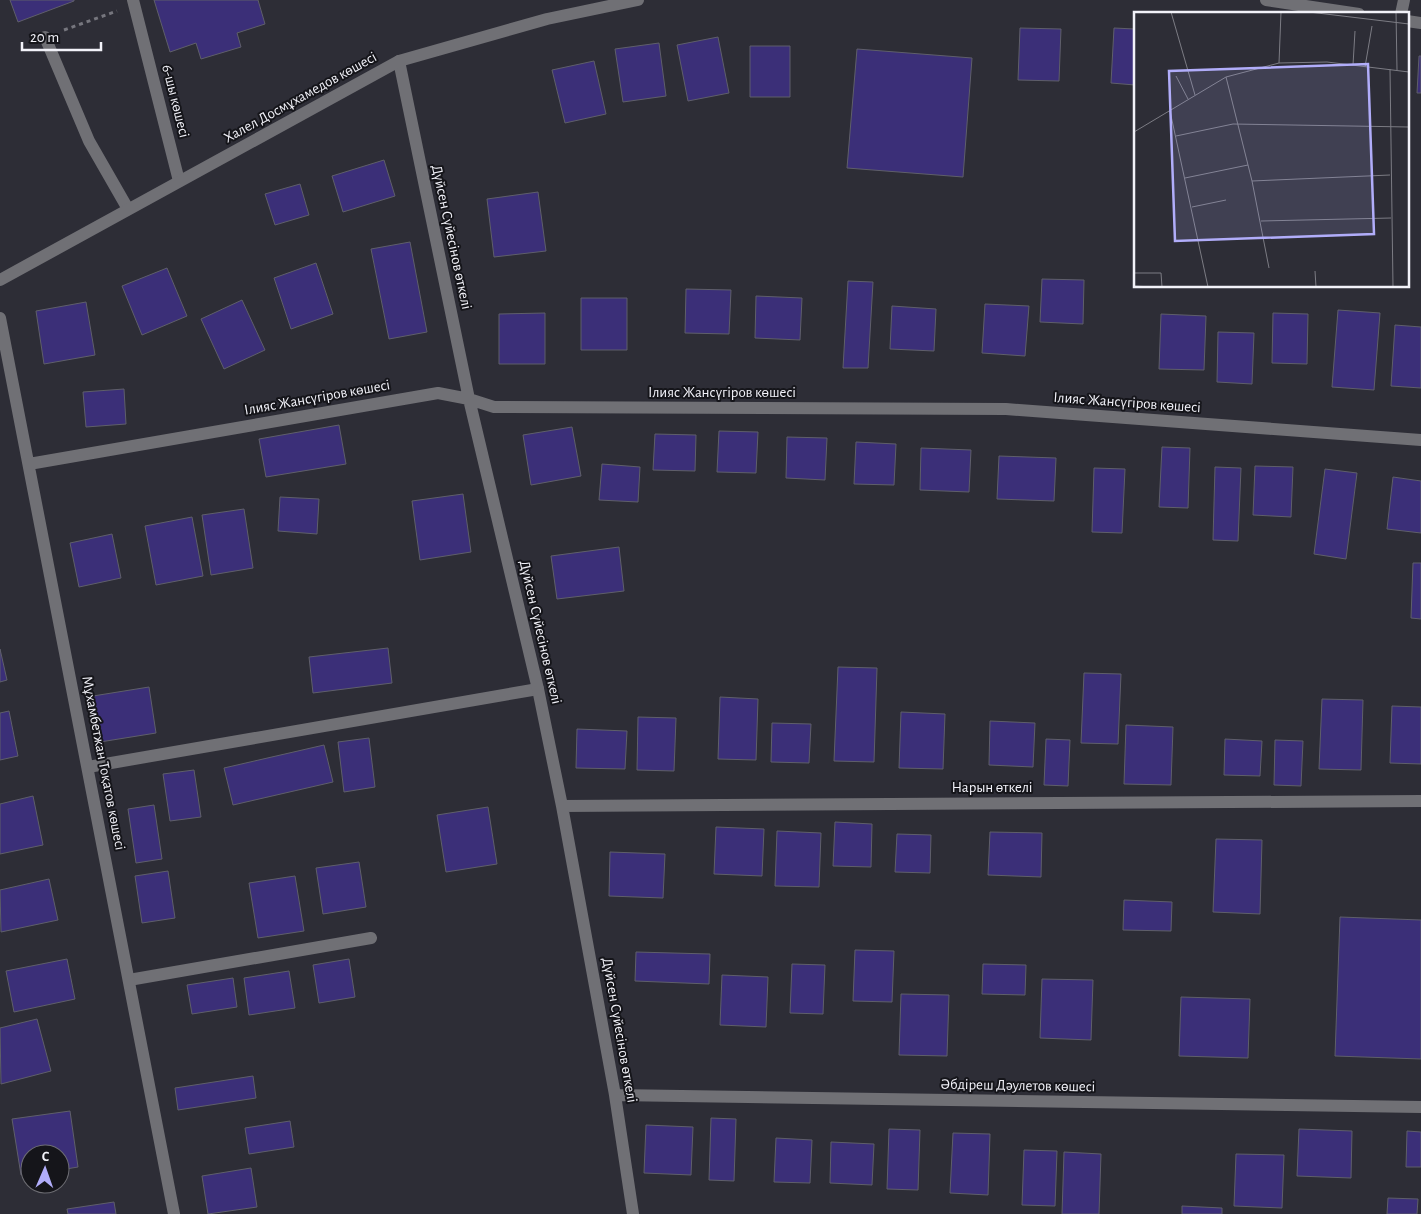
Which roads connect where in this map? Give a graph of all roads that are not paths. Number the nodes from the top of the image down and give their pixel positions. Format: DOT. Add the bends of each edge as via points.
graph roads {
  1 [pos="638,0"];
  2 [pos="1266,0"];
  3 [pos="134,2"];
  4 [pos="1309,3"];
  5 [pos="1350,12"];
  6 [pos="1408,21"];
  7 [pos="1421,23"];
  8 [pos="44,37"];
  9 [pos="399,61"];
  10 [pos="179,181"];
  11 [pos="128,209"];
  12 [pos="0,280"];
  13 [pos="0,318"];
  14 [pos="469,399"];
  15 [pos="1421,440"];
  16 [pos="29,464"];
  17 [pos="538,689"];
  18 [pos="88,767"];
  19 [pos="1421,801"];
  20 [pos="562,806"];
  21 [pos="371,938"];
  22 [pos="130,980"];
  23 [pos="615,1095"];
  24 [pos="1421,1107"];
  25 [pos="174,1214"];
  26 [pos="633,1214"];
  1 -- 9 [label="street, Халел Досмұхамедов көшесі" via="547,19"];
  2 -- 4 [label="street"];
  3 -- 10 [label="street, 6-шы көшесі"];
  4 -- 5 [label="street"];
  6 -- 7 [label="street"];
  8 -- 11 [label="street" via="89,141"];
  9 -- 10 [label="street, Халел Досмұхамедов көшесі"];
  9 -- 14 [label="street, Дүйсен Сүйесінов өткелі"];
  10 -- 11 [label="street, Халел Досмұхамедов көшесі"];
  11 -- 12 [label="street, Халел Досмұхамедов көшесі"];
  13 -- 16 [label="street, Мұхамбетжан Тоқатов көшесі"];
  14 -- 15 [label="street, Ілияс Жансүгіров көшесі" via="494,407 1006,409"];
  14 -- 16 [label="street, Ілияс Жансүгіров көшесі" via="438,393"];
  14 -- 17 [label="street, Дүйсен Сүйесінов өткелі"];
  16 -- 18 [label="street, Мұхамбетжан Тоқатов көшесі"];
  17 -- 18 [label="street"];
  17 -- 20 [label="street, Дүйсен Сүйесінов өткелі"];
  18 -- 22 [label="street, Мұхамбетжан Тоқатов көшесі"];
  19 -- 20 [label="street, Нарын өткелі"];
  20 -- 23 [label="street, Дүйсен Сүйесінов өткелі"];
  21 -- 22 [label="street"];
  22 -- 25 [label="street, Мұхамбетжан Тоқатов көшесі"];
  23 -- 24 [label="street, Әбдіреш Дәулетов көшесі"];
  23 -- 26 [label="street, Дүйсен Сүйесінов өткелі"];
}
